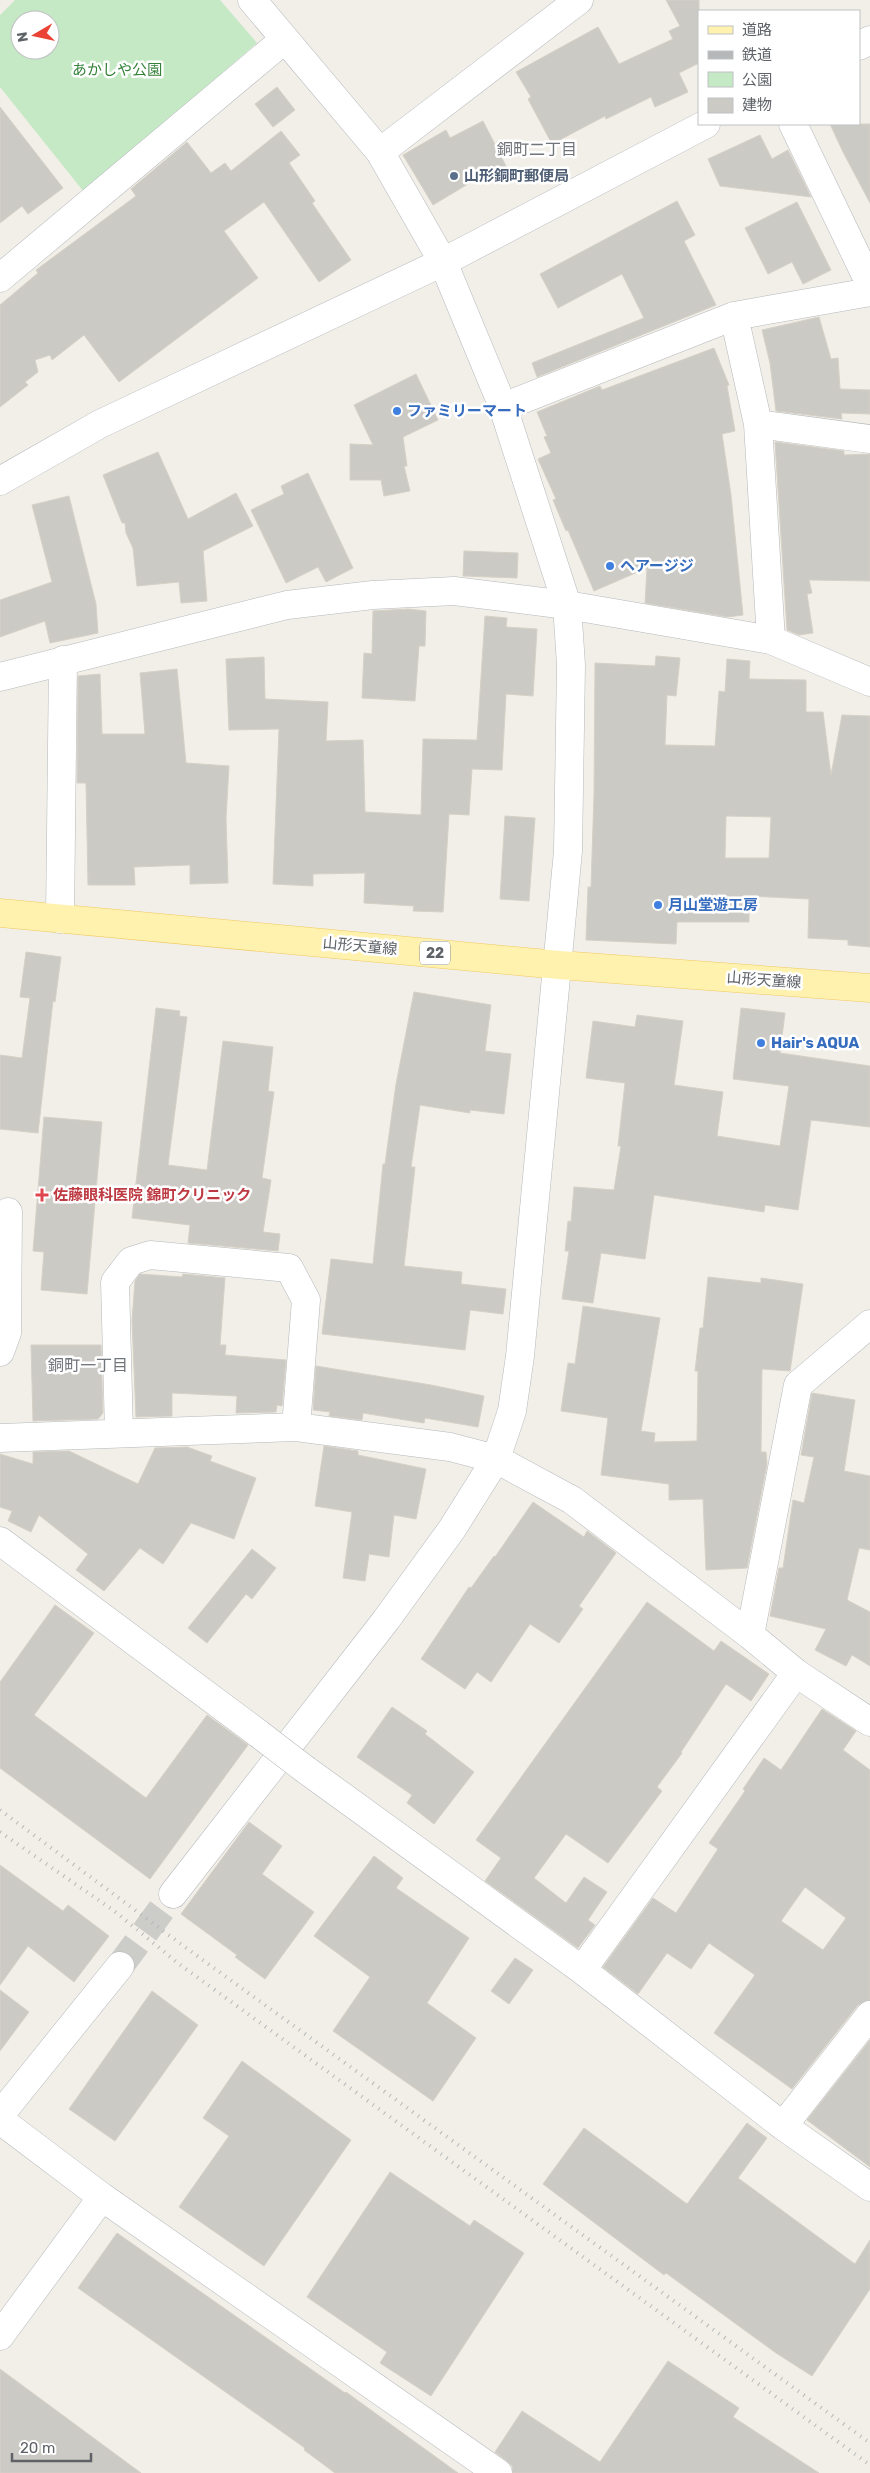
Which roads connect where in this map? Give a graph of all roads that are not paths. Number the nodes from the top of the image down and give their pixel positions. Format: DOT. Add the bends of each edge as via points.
graph roads {
  1 [pos="252,0"];
  2 [pos="579,0"];
  3 [pos="285,39"];
  4 [pos="704,125"];
  5 [pos="794,125"];
  6 [pos="380,152"];
  7 [pos="443,262"];
  8 [pos="0,278"];
  9 [pos="870,284"];
  10 [pos="870,292"];
  11 [pos="734,316"];
  12 [pos="503,407"];
  13 [pos="758,424"];
  14 [pos="870,439"];
  15 [pos="0,481"];
  16 [pos="567,605"];
  17 [pos="770,640"];
  18 [pos="63,660"];
  19 [pos="0,677"];
  20 [pos="870,682"];
  21 [pos="0,913"];
  22 [pos="60,919"];
  23 [pos="559,965"];
  24 [pos="870,988"];
  25 [pos="8,1212"];
  26 [pos="870,1324"];
  27 [pos="0,1352"];
  28 [pos="296,1427"];
  29 [pos="118,1432"];
  30 [pos="1,1434"];
  31 [pos="496,1459"];
  32 [pos="0,1541"];
  33 [pos="750,1635"];
  34 [pos="796,1673"];
  35 [pos="870,1722"];
  36 [pos="173,1894"];
  37 [pos="120,1966"];
  38 [pos="582,1970"];
  39 [pos="870,2015"];
  40 [pos="5,2123"];
  41 [pos="783,2126"];
  42 [pos="870,2187"];
  43 [pos="102,2197"];
  44 [pos="0,2336"];
  45 [pos="498,2473"];
  1 -- 3 [label="street"];
  2 -- 6 [label="street"];
  3 -- 6 [label="street"];
  3 -- 8 [label="street"];
  4 -- 7 [label="street"];
  5 -- 9 [label="street"];
  6 -- 7 [label="street"];
  7 -- 12 [label="street"];
  7 -- 15 [label="street" via="100,424"];
  10 -- 11 [label="street"];
  11 -- 12 [label="street"];
  11 -- 13 [label="street"];
  12 -- 16 [label="street"];
  13 -- 14 [label="street"];
  13 -- 17 [label="street"];
  16 -- 17 [label="street"];
  16 -- 18 [label="street" via="454,591 373,595 297,604"];
  16 -- 23 [label="street" via="571,665 568,851"];
  17 -- 20 [label="street"];
  18 -- 19 [label="street"];
  18 -- 22 [label="street"];
  21 -- 22 [label="main road, 山形天童線 / 22"];
  22 -- 23 [label="main road, 山形天童線 / 22"];
  23 -- 24 [label="main road, 山形天童線 / 22"];
  23 -- 31 [label="street" via="520,1356 512,1411"];
  25 -- 27 [label="street" via="7,1333"];
  26 -- 33 [label="street" via="798,1385"];
  28 -- 29 [label="street"];
  28 -- 29 [label="street" via="306,1300 289,1268 150,1255 131,1260 116,1282"];
  28 -- 31 [label="street" via="450,1447"];
  29 -- 30 [label="street"];
  31 -- 33 [label="street" via="572,1500"];
  31 -- 36 [label="street" via="452,1529 386,1620"];
  32 -- 38 [label="street, bridge" via="306,1770"];
  33 -- 34 [label="street"];
  34 -- 35 [label="street"];
  34 -- 38 [label="street"];
  37 -- 40 [label="street"];
  38 -- 41 [label="street"];
  39 -- 41 [label="street"];
  40 -- 43 [label="street"];
  41 -- 42 [label="street"];
  43 -- 44 [label="street"];
  43 -- 45 [label="street"];
}
